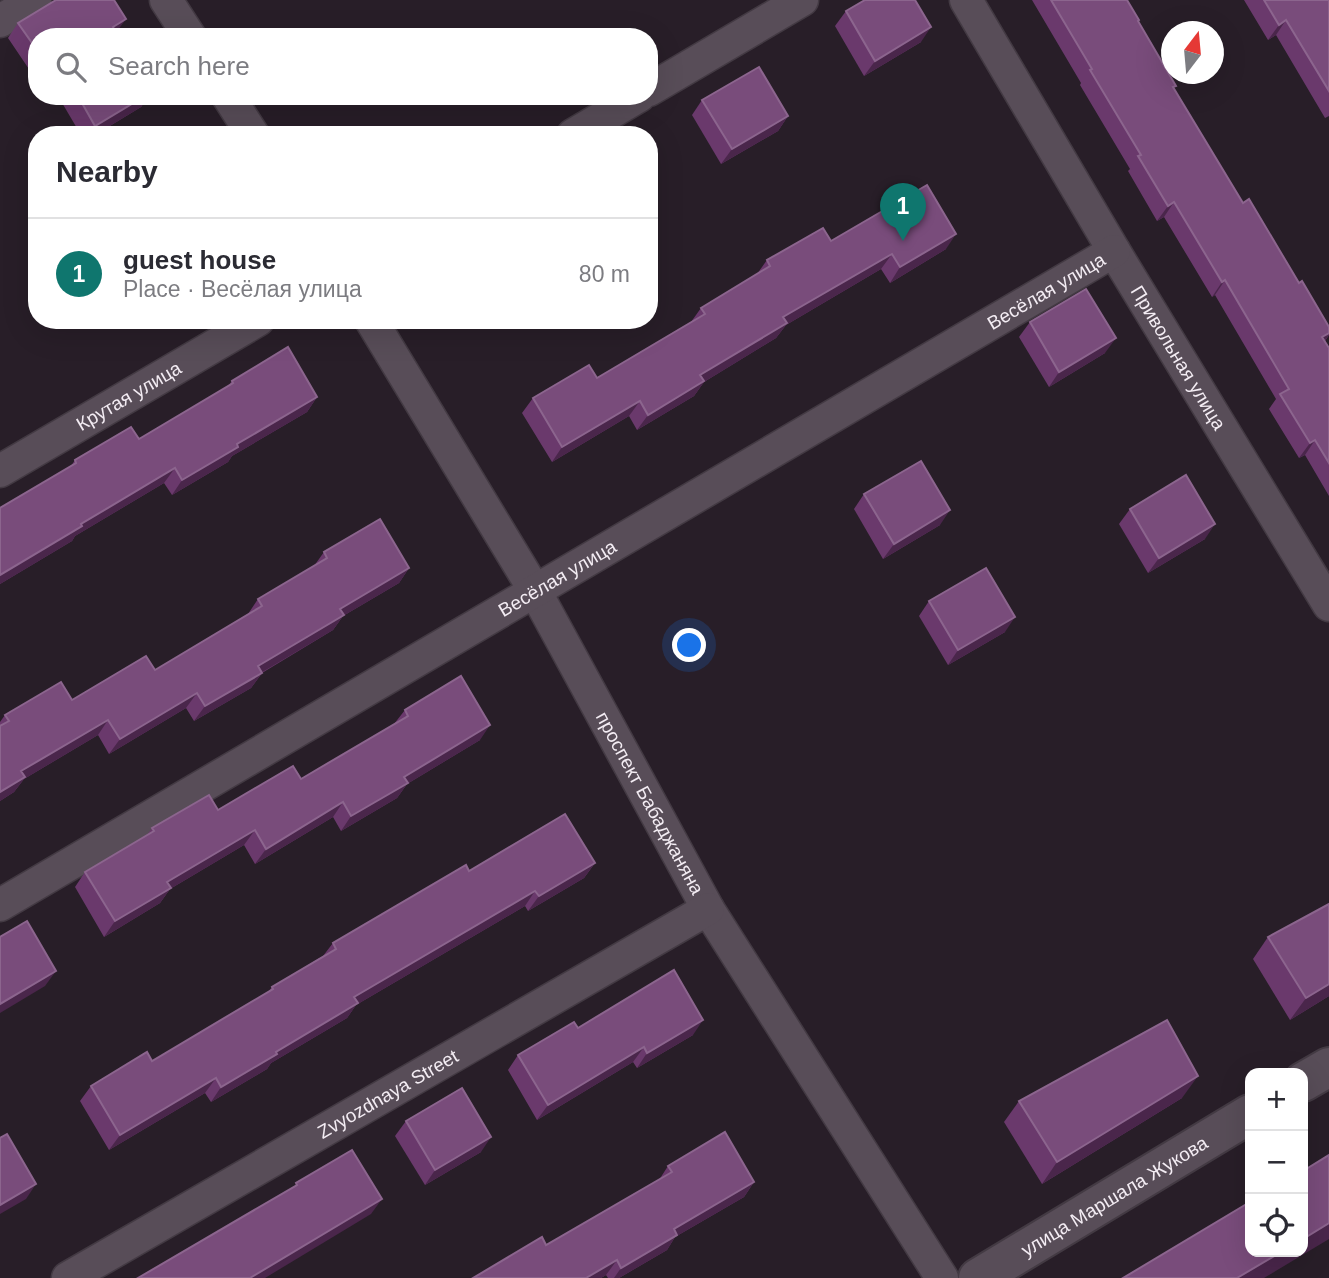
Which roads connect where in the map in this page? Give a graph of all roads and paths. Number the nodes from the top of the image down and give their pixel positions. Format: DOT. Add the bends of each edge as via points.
graph roads {
  1 [pos="35,0"];
  2 [pos="166,0"];
  3 [pos="802,0"];
  4 [pos="966,0"];
  5 [pos="0,21"];
  6 [pos="184,28"];
  7 [pos="658,85"];
  8 [pos="234,105"];
  9 [pos="624,105"];
  10 [pos="247,126"];
  11 [pos="588,126"];
  12 [pos="1114,251"];
  13 [pos="243,329"];
  14 [pos="376,329"];
  15 [pos="0,471"];
  16 [pos="535,591"];
  17 [pos="1329,604"];
  18 [pos="0,905"];
  19 [pos="708,909"];
  20 [pos="1329,1067"];
  21 [pos="1308,1079"];
  22 [pos="1245,1117"];
  23 [pos="68,1278"];
  24 [pos="942,1278"];
  25 [pos="978,1278"];
  1 -- 5 [label="street"];
  2 -- 6 [label="street"];
  3 -- 7 [label="street"];
  4 -- 12 [label="street, Привольная улица"];
  8 -- 10 [label="street"];
  9 -- 11 [label="street"];
  12 -- 16 [label="street, Весёлая улица"];
  12 -- 17 [label="street, Привольная улица"];
  13 -- 15 [label="street, Крутая улица"];
  14 -- 16 [label="street, проспект Бабаджаняна"];
  16 -- 18 [label="street, Весёлая улица"];
  16 -- 19 [label="street, проспект Бабаджаняна"];
  19 -- 23 [label="street, Zvyozdnaya Street"];
  19 -- 24 [label="street, проспект Бабаджаняна"];
  20 -- 21 [label="main road"];
  22 -- 25 [label="main road, улица Маршала Жукова"];
}
